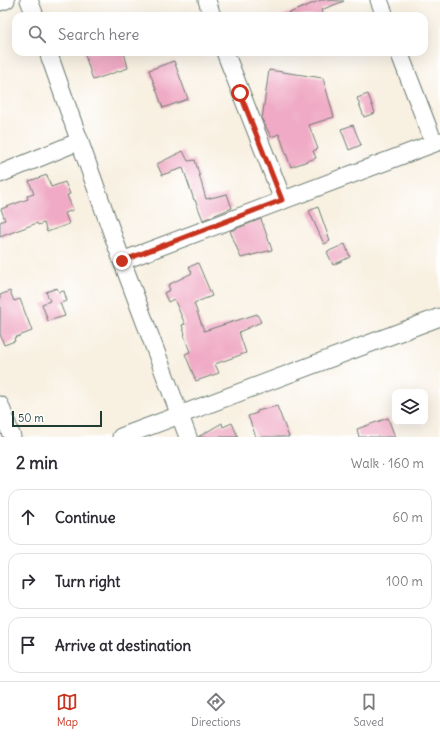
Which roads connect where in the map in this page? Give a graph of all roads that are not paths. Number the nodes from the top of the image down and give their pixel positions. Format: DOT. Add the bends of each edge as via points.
graph roads {
  1 [pos="6,0"];
  2 [pos="29,0"];
  3 [pos="207,0"];
  4 [pos="379,0"];
  5 [pos="0,2"];
  6 [pos="33,12"];
  7 [pos="211,12"];
  8 [pos="384,12"];
  9 [pos="49,56"];
  10 [pos="227,56"];
  11 [pos="401,56"];
  12 [pos="80,141"];
  13 [pos="437,142"];
  14 [pos="0,174"];
  15 [pos="282,200"];
  16 [pos="122,261"];
  17 [pos="440,317"];
  18 [pos="0,405"];
  19 [pos="180,416"];
  20 [pos="12,437"];
  21 [pos="120,437"];
  22 [pos="188,437"];
  1 -- 5 [label="street"];
  2 -- 6 [label="street"];
  3 -- 7 [label="street"];
  4 -- 8 [label="street"];
  9 -- 12 [label="street"];
  10 -- 15 [label="street"];
  11 -- 13 [label="street"];
  12 -- 14 [label="street"];
  12 -- 16 [label="street"];
  13 -- 15 [label="street"];
  15 -- 16 [label="street"];
  16 -- 19 [label="street"];
  17 -- 19 [label="street"];
  18 -- 20 [label="street"];
  19 -- 21 [label="street"];
  19 -- 22 [label="street"];
}
